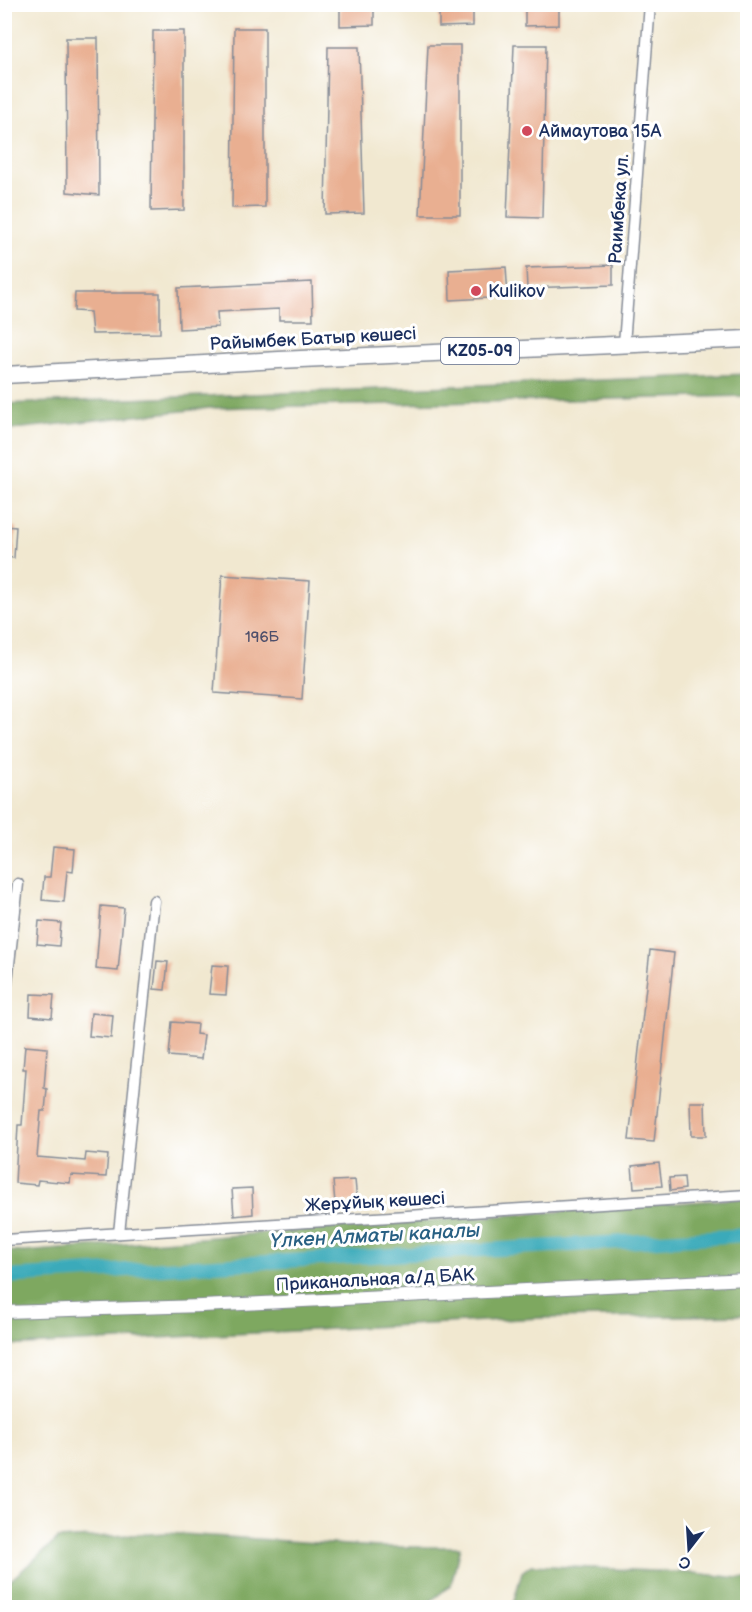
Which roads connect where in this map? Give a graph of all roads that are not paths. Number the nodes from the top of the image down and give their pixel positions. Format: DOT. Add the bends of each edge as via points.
graph roads {
  1 [pos="650,4"];
  2 [pos="747,339"];
  3 [pos="624,344"];
  4 [pos="4,375"];
  5 [pos="18,884"];
  6 [pos="154,901"];
  7 [pos="4,1008"];
  8 [pos="747,1195"];
  9 [pos="119,1233"];
  10 [pos="4,1240"];
  11 [pos="747,1279"];
  12 [pos="4,1312"];
  1 -- 3 [label="street, Раимбека ул."];
  2 -- 3 [label="main road, KZ05-09"];
  3 -- 4 [label="main road, Райымбек Батыр көшесі / KZ05-09"];
  5 -- 7 [label="street"];
  6 -- 9 [label="street"];
  8 -- 9 [label="street, Жерұйық көшесі"];
  9 -- 10 [label="street, Жерұйық көшесі"];
  11 -- 12 [label="street, Приканальная а/д БАК"];
}
